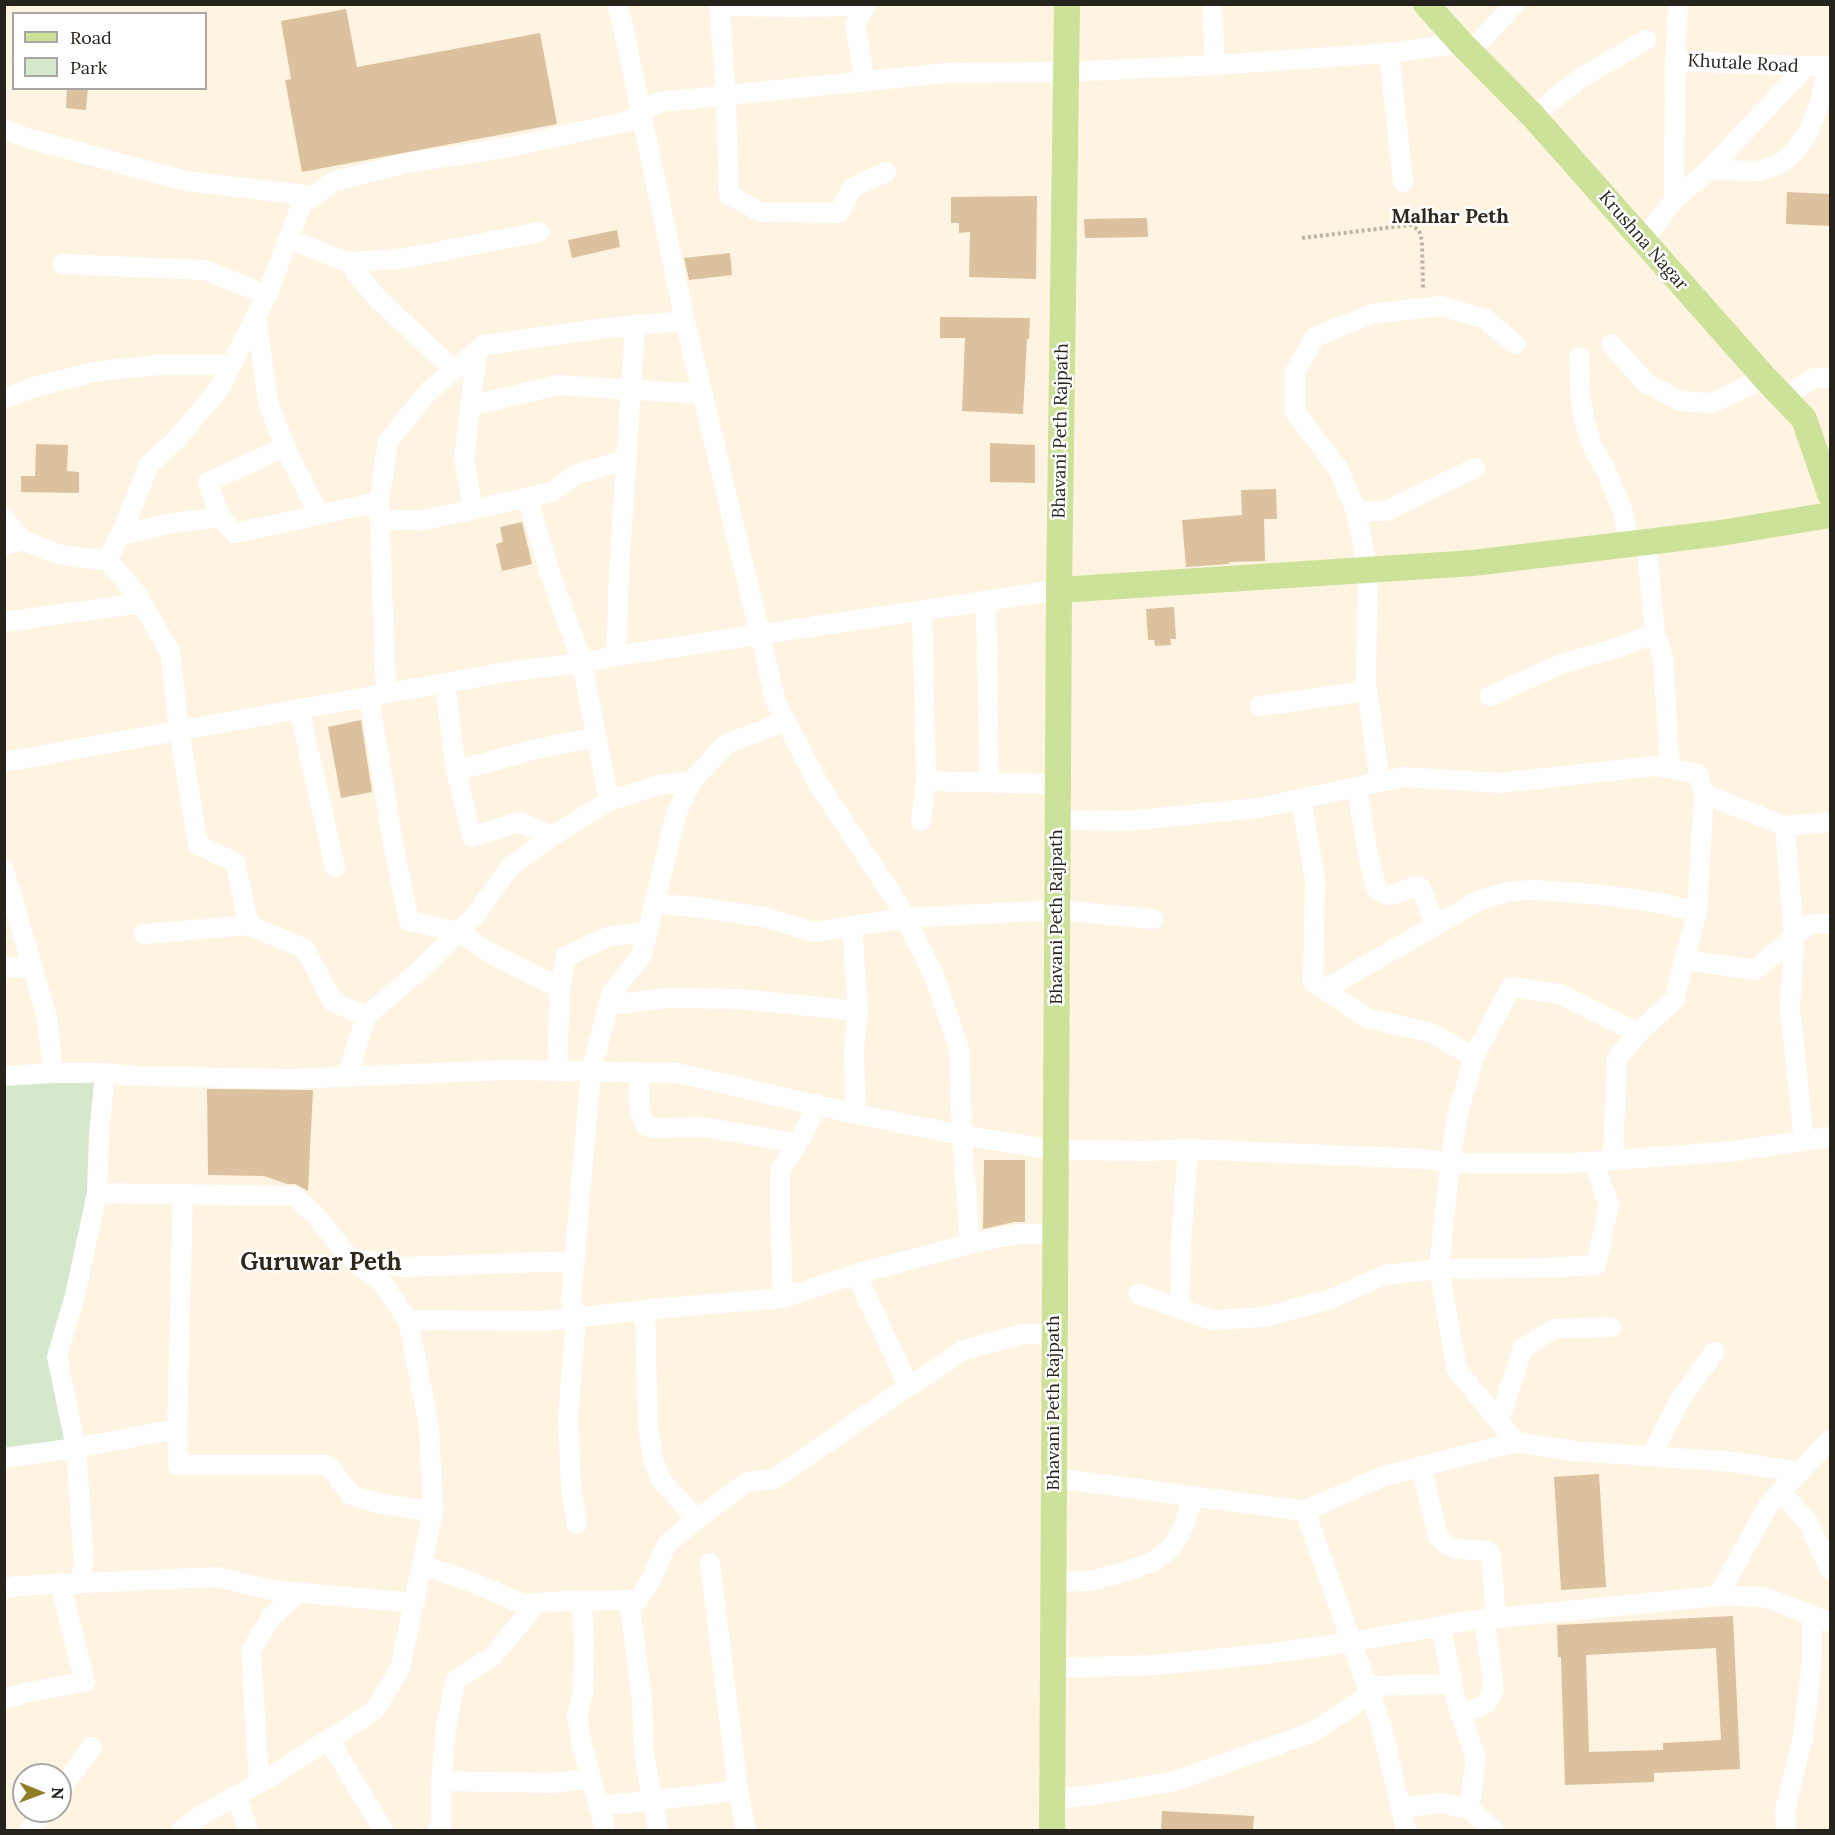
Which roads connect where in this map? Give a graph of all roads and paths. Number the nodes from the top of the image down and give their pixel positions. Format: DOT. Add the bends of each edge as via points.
graph roads {
  1 [pos="617,4"];
  2 [pos="1066,4"];
  3 [pos="1212,4"];
  4 [pos="1426,4"];
  5 [pos="1515,4"];
  6 [pos="1678,4"];
  7 [pos="719,5"];
  8 [pos="865,5"];
  9 [pos="1647,40"];
  10 [pos="1465,47"];
  11 [pos="1389,53"];
  12 [pos="1675,61"];
  13 [pos="1215,65"];
  14 [pos="1806,66"];
  15 [pos="1829,66"];
  16 [pos="1065,72"];
  17 [pos="865,81"];
  18 [pos="726,95"];
  19 [pos="641,113"];
  20 [pos="1533,116"];
  21 [pos="4,129"];
  22 [pos="1709,170"];
  23 [pos="885,172"];
  24 [pos="1403,182"];
  25 [pos="314,195"];
  26 [pos="1674,200"];
  27 [pos="539,232"];
  28 [pos="1302,238"];
  29 [pos="288,239"];
  30 [pos="1642,240"];
  31 [pos="347,262"];
  32 [pos="63,264"];
  33 [pos="267,295"];
  34 [pos="1424,308"];
  35 [pos="256,316"];
  36 [pos="685,321"];
  37 [pos="635,326"];
  38 [pos="1515,344"];
  39 [pos="1611,344"];
  40 [pos="477,351"];
  41 [pos="1579,357"];
  42 [pos="231,365"];
  43 [pos="454,370"];
  44 [pos="1765,378"];
  45 [pos="1830,378"];
  46 [pos="631,390"];
  47 [pos="702,394"];
  48 [pos="1783,398"];
  49 [pos="4,399"];
  50 [pos="470,406"];
  51 [pos="285,447"];
  52 [pos="627,459"];
  53 [pos="1475,468"];
  54 [pos="1830,494"];
  55 [pos="527,498"];
  56 [pos="473,510"];
  57 [pos="380,511"];
  58 [pos="1356,511"];
  59 [pos="319,515"];
  60 [pos="1830,515"];
  61 [pos="220,517"];
  62 [pos="4,518"];
  63 [pos="120,535"];
  64 [pos="14,543"];
  65 [pos="1638,543"];
  66 [pos="107,560"];
  67 [pos="1368,570"];
  68 [pos="1059,590"];
  69 [pos="986,601"];
  70 [pos="141,603"];
  71 [pos="921,611"];
  72 [pos="4,622"];
  73 [pos="1655,633"];
  74 [pos="760,635"];
  75 [pos="616,656"];
  76 [pos="582,663"];
  77 [pos="445,683"];
  78 [pos="1367,691"];
  79 [pos="377,695"];
  80 [pos="1490,696"];
  81 [pos="1260,706"];
  82 [pos="299,709"];
  83 [pos="786,721"];
  84 [pos="179,730"];
  85 [pos="595,737"];
  86 [pos="4,762"];
  87 [pos="1670,769"];
  88 [pos="456,771"];
  89 [pos="692,781"];
  90 [pos="926,781"];
  91 [pos="989,782"];
  92 [pos="1380,782"];
  93 [pos="1058,784"];
  94 [pos="1357,787"];
  95 [pos="1704,794"];
  96 [pos="1301,799"];
  97 [pos="609,801"];
  98 [pos="1057,820"];
  99 [pos="921,821"];
  100 [pos="1830,822"];
  101 [pos="1785,826"];
  102 [pos="552,836"];
  103 [pos="335,867"];
  104 [pos="4,870"];
  105 [pos="655,904"];
  106 [pos="1057,910"];
  107 [pos="1697,912"];
  108 [pos="905,918"];
  109 [pos="1154,919"];
  110 [pos="1830,923"];
  111 [pos="249,925"];
  112 [pos="1436,925"];
  113 [pos="852,926"];
  114 [pos="459,932"];
  115 [pos="648,932"];
  116 [pos="144,934"];
  117 [pos="1794,938"];
  118 [pos="1685,960"];
  119 [pos="4,967"];
  120 [pos="33,968"];
  121 [pos="560,988"];
  122 [pos="1325,989"];
  123 [pos="609,1005"];
  124 [pos="858,1011"];
  125 [pos="366,1016"];
  126 [pos="1638,1033"];
  127 [pos="1474,1057"];
  128 [pos="557,1070"];
  129 [pos="591,1071"];
  130 [pos="639,1072"];
  131 [pos="53,1073"];
  132 [pos="105,1073"];
  133 [pos="4,1076"];
  134 [pos="347,1077"];
  135 [pos="817,1104"];
  136 [pos="856,1114"];
  137 [pos="962,1135"];
  138 [pos="1830,1137"];
  139 [pos="1804,1141"];
  140 [pos="796,1143"];
  141 [pos="1188,1149"];
  142 [pos="1056,1150"];
  143 [pos="1450,1162"];
  144 [pos="1604,1162"];
  145 [pos="97,1193"];
  146 [pos="183,1194"];
  147 [pos="1055,1234"];
  148 [pos="970,1244"];
  149 [pos="349,1257"];
  150 [pos="575,1261"];
  151 [pos="1440,1269"];
  152 [pos="856,1274"];
  153 [pos="1138,1294"];
  154 [pos="783,1298"];
  155 [pos="1180,1308"];
  156 [pos="645,1310"];
  157 [pos="576,1317"];
  158 [pos="408,1320"];
  159 [pos="1611,1327"];
  160 [pos="1054,1334"];
  161 [pos="1714,1353"];
  162 [pos="909,1386"];
  163 [pos="1499,1421"];
  164 [pos="177,1429"];
  165 [pos="1830,1440"];
  166 [pos="1516,1442"];
  167 [pos="76,1448"];
  168 [pos="1651,1456"];
  169 [pos="4,1458"];
  170 [pos="1421,1466"];
  171 [pos="1800,1472"];
  172 [pos="1054,1478"];
  173 [pos="1781,1491"];
  174 [pos="1194,1496"];
  175 [pos="433,1511"];
  176 [pos="1305,1511"];
  177 [pos="696,1519"];
  178 [pos="577,1524"];
  179 [pos="710,1563"];
  180 [pos="423,1565"];
  181 [pos="1830,1570"];
  182 [pos="1053,1582"];
  183 [pos="69,1583"];
  184 [pos="4,1589"];
  185 [pos="298,1592"];
  186 [pos="1718,1596"];
  187 [pos="582,1600"];
  188 [pos="629,1600"];
  189 [pos="415,1603"];
  190 [pos="537,1603"];
  191 [pos="1821,1618"];
  192 [pos="1490,1619"];
  193 [pos="1440,1626"];
  194 [pos="1352,1642"];
  195 [pos="1052,1668"];
  196 [pos="1452,1684"];
  197 [pos="1369,1690"];
  198 [pos="4,1699"];
  199 [pos="1461,1715"];
  200 [pos="329,1740"];
  201 [pos="92,1748"];
  202 [pos="72,1774"];
  203 [pos="591,1779"];
  204 [pos="441,1781"];
  205 [pos="259,1783"];
  206 [pos="738,1791"];
  207 [pos="236,1796"];
  208 [pos="1052,1799"];
  209 [pos="653,1801"];
  210 [pos="599,1806"];
  211 [pos="1400,1808"];
  212 [pos="1469,1809"];
  213 [pos="181,1830"];
  214 [pos="248,1830"];
  215 [pos="383,1830"];
  216 [pos="438,1830"];
  217 [pos="605,1830"];
  218 [pos="658,1830"];
  219 [pos="746,1830"];
  220 [pos="1052,1830"];
  221 [pos="1406,1830"];
  222 [pos="1494,1830"];
  223 [pos="1786,1830"];
  1 -- 19 [label="street"];
  2 -- 16 [label="main road, Bhavani Peth Rajpath"];
  3 -- 13 [label="street"];
  4 -- 10 [label="main road, Krushna Nagar"];
  5 -- 10 [label="street"];
  6 -- 12 [label="street, Khutale Road"];
  7 -- 8 [label="street"];
  7 -- 18 [label="street"];
  8 -- 17 [label="street" via="855,25"];
  9 -- 20 [label="street" via="1579,79"];
  10 -- 11 [label="street"];
  10 -- 20 [label="main road, Krushna Nagar"];
  11 -- 13 [label="street"];
  11 -- 24 [label="street"];
  12 -- 14 [label="street, Khutale Road"];
  12 -- 26 [label="street"];
  13 -- 16 [label="street"];
  14 -- 15 [label="street, Khutale Road"];
  14 -- 22 [label="street"];
  15 -- 22 [label="street" via="1809,131 1793,153 1780,164 1760,171"];
  16 -- 17 [label="street" via="946,73"];
  16 -- 68 [label="main road, Bhavani Peth Rajpath"];
  17 -- 18 [label="street"];
  18 -- 19 [label="street" via="659,102"];
  18 -- 23 [label="street" via="729,195 761,212 839,213 852,188"];
  19 -- 25 [label="street" via="629,122 403,164 332,182"];
  19 -- 36 [label="street"];
  20 -- 30 [label="main road, Krushna Nagar"];
  21 -- 25 [label="street" via="186,181"];
  22 -- 26 [label="street"];
  25 -- 29 [label="street" via="301,206"];
  26 -- 30 [label="street"];
  27 -- 31 [label="street" via="401,259"];
  28 -- 34 [label="path" via="1410,225 1419,230"];
  29 -- 31 [label="street"];
  29 -- 33 [label="street"];
  30 -- 44 [label="main road, Krushna Nagar"];
  31 -- 43 [label="street" via="377,298"];
  32 -- 33 [label="street" via="205,270"];
  33 -- 35 [label="street"];
  34 -- 38 [label="street" via="1441,306 1485,319"];
  34 -- 58 [label="street" via="1371,314 1314,337 1295,372 1295,412 1339,470"];
  35 -- 42 [label="street"];
  35 -- 51 [label="street" via="268,402"];
  36 -- 37 [label="street"];
  36 -- 47 [label="street"];
  37 -- 40 [label="street" via="484,345"];
  37 -- 46 [label="street"];
  39 -- 44 [label="street" via="1646,383 1680,401 1712,404"];
  40 -- 43 [label="street"];
  40 -- 50 [label="street"];
  41 -- 65 [label="street" via="1584,420 1593,448"];
  42 -- 49 [label="street" via="160,365 98,371"];
  42 -- 63 [label="street" via="219,389 175,441 149,464"];
  43 -- 57 [label="street" via="429,391 388,441"];
  44 -- 48 [label="main road, Krushna Nagar"];
  45 -- 48 [label="street" via="1814,378"];
  46 -- 47 [label="street"];
  46 -- 50 [label="street" via="558,385"];
  46 -- 52 [label="street"];
  47 -- 74 [label="street"];
  48 -- 54 [label="main road, Krushna Nagar" via="1804,419"];
  50 -- 56 [label="street" via="464,458"];
  51 -- 59 [label="street"];
  51 -- 61 [label="street" via="208,482"];
  52 -- 55 [label="street" via="575,475 552,492"];
  52 -- 75 [label="street"];
  53 -- 58 [label="street" via="1386,511"];
  55 -- 56 [label="street"];
  55 -- 76 [label="street"];
  56 -- 57 [label="street" via="425,520"];
  57 -- 59 [label="street"];
  57 -- 79 [label="street"];
  58 -- 67 [label="street"];
  59 -- 61 [label="street" via="235,533"];
  60 -- 65 [label="main road"];
  61 -- 63 [label="street"];
  62 -- 64 [label="street"];
  63 -- 66 [label="street"];
  64 -- 66 [label="street" via="66,556"];
  65 -- 67 [label="main road" via="1473,563"];
  65 -- 73 [label="street"];
  66 -- 70 [label="street"];
  67 -- 68 [label="main road"];
  67 -- 78 [label="street"];
  68 -- 69 [label="street"];
  68 -- 93 [label="main road, Bhavani Peth Rajpath"];
  69 -- 71 [label="street"];
  69 -- 91 [label="street"];
  70 -- 72 [label="street"];
  70 -- 84 [label="street" via="170,651"];
  71 -- 74 [label="street"];
  71 -- 90 [label="street"];
  73 -- 80 [label="street" via="1561,664"];
  73 -- 87 [label="street" via="1663,659"];
  74 -- 75 [label="street"];
  74 -- 83 [label="street" via="776,702"];
  75 -- 76 [label="street"];
  76 -- 77 [label="street"];
  76 -- 85 [label="street"];
  77 -- 79 [label="street"];
  77 -- 88 [label="street"];
  78 -- 81 [label="street"];
  78 -- 92 [label="street"];
  79 -- 82 [label="street"];
  79 -- 114 [label="street" via="394,849 409,921"];
  82 -- 84 [label="street"];
  82 -- 103 [label="street"];
  83 -- 89 [label="street" via="726,744"];
  83 -- 108 [label="street" via="817,782"];
  84 -- 86 [label="street"];
  84 -- 111 [label="street" via="198,845 235,862"];
  85 -- 88 [label="street"];
  85 -- 97 [label="street"];
  87 -- 92 [label="street" via="1655,766 1500,783 1403,777"];
  87 -- 95 [label="street" via="1698,774"];
  88 -- 102 [label="street" via="472,837 519,822"];
  89 -- 97 [label="street" via="659,785"];
  89 -- 105 [label="street" via="676,814"];
  90 -- 91 [label="street"];
  90 -- 99 [label="street"];
  91 -- 93 [label="street"];
  92 -- 94 [label="street"];
  93 -- 98 [label="main road, Bhavani Peth Rajpath"];
  94 -- 96 [label="street"];
  94 -- 112 [label="street" via="1377,890 1385,895 1420,887"];
  95 -- 101 [label="street"];
  95 -- 107 [label="street"];
  96 -- 98 [label="street" via="1258,808 1126,821"];
  96 -- 122 [label="street" via="1315,879 1313,982"];
  97 -- 102 [label="street"];
  98 -- 106 [label="main road, Bhavani Peth Rajpath"];
  100 -- 101 [label="street"];
  101 -- 117 [label="street"];
  102 -- 114 [label="street" via="510,867"];
  104 -- 120 [label="street"];
  105 -- 113 [label="street" via="763,916 814,932"];
  105 -- 115 [label="street"];
  106 -- 108 [label="street"];
  106 -- 109 [label="street"];
  106 -- 142 [label="main road, Bhavani Peth Rajpath"];
  107 -- 112 [label="street" via="1602,895 1511,891 1480,900"];
  107 -- 118 [label="street"];
  108 -- 113 [label="street"];
  108 -- 137 [label="street" via="933,973 959,1048"];
  110 -- 117 [label="street" via="1810,924"];
  111 -- 116 [label="street"];
  111 -- 125 [label="street" via="305,949 333,1002"];
  112 -- 122 [label="street"];
  113 -- 124 [label="street"];
  114 -- 121 [label="street" via="490,953"];
  114 -- 125 [label="street"];
  115 -- 121 [label="street" via="610,936 566,956"];
  115 -- 123 [label="street" via="642,955 612,992"];
  117 -- 118 [label="street" via="1755,970"];
  117 -- 139 [label="street" via="1791,1008"];
  118 -- 126 [label="street" via="1674,1000"];
  119 -- 120 [label="street"];
  120 -- 131 [label="street" via="47,1018"];
  121 -- 128 [label="street"];
  122 -- 127 [label="street" via="1368,1018 1432,1033"];
  123 -- 124 [label="street" via="666,998 730,999"];
  123 -- 129 [label="street"];
  124 -- 136 [label="street" via="854,1049"];
  125 -- 134 [label="street"];
  126 -- 127 [label="street" via="1560,994 1510,987"];
  126 -- 144 [label="street" via="1617,1058"];
  127 -- 143 [label="street" via="1457,1117"];
  128 -- 129 [label="street"];
  128 -- 134 [label="street"];
  129 -- 130 [label="street"];
  129 -- 150 [label="street"];
  130 -- 135 [label="street" via="677,1073"];
  130 -- 140 [label="street" via="639,1103 646,1125 703,1126"];
  131 -- 132 [label="street"];
  131 -- 133 [label="street"];
  132 -- 134 [label="street" via="269,1079"];
  132 -- 145 [label="street"];
  135 -- 136 [label="street"];
  135 -- 140 [label="street"];
  136 -- 137 [label="street"];
  137 -- 142 [label="street"];
  137 -- 148 [label="street"];
  138 -- 139 [label="street"];
  139 -- 144 [label="street"];
  140 -- 154 [label="street" via="780,1171"];
  141 -- 142 [label="street"];
  141 -- 143 [label="street"];
  141 -- 155 [label="street"];
  142 -- 147 [label="main road, Bhavani Peth Rajpath"];
  143 -- 144 [label="street"];
  143 -- 151 [label="street"];
  144 -- 151 [label="street" via="1609,1205 1596,1265"];
  145 -- 146 [label="street"];
  145 -- 167 [label="street" via="57,1357"];
  146 -- 149 [label="street" via="294,1196"];
  146 -- 164 [label="street"];
  147 -- 148 [label="street" via="1016,1234"];
  147 -- 160 [label="main road, Bhavani Peth Rajpath"];
  148 -- 152 [label="street"];
  149 -- 150 [label="street" via="403,1267"];
  149 -- 158 [label="street" via="382,1283"];
  150 -- 157 [label="street" via="571,1299"];
  151 -- 155 [label="street" via="1384,1275 1331,1299 1265,1317 1212,1320"];
  151 -- 163 [label="street" via="1457,1370"];
  152 -- 154 [label="street"];
  152 -- 162 [label="street"];
  153 -- 155 [label="street"];
  154 -- 156 [label="street"];
  156 -- 157 [label="street"];
  156 -- 177 [label="street" via="648,1427 653,1460 662,1481"];
  157 -- 158 [label="street" via="544,1321"];
  157 -- 178 [label="street" via="567,1419"];
  158 -- 175 [label="street" via="429,1426"];
  159 -- 163 [label="street" via="1554,1329 1523,1348"];
  160 -- 162 [label="street" via="1023,1334 964,1350"];
  160 -- 172 [label="main road, Bhavani Peth Rajpath"];
  161 -- 168 [label="street" via="1680,1400"];
  162 -- 177 [label="street" via="774,1479 747,1482"];
  163 -- 166 [label="street"];
  164 -- 167 [label="street"];
  164 -- 175 [label="street" via="178,1465 328,1465 351,1496"];
  165 -- 171 [label="street"];
  166 -- 168 [label="street"];
  166 -- 170 [label="street"];
  167 -- 169 [label="street"];
  167 -- 183 [label="street" via="84,1565"];
  168 -- 171 [label="street"];
  170 -- 176 [label="street" via="1381,1477"];
  170 -- 192 [label="street" via="1438,1536 1456,1550 1487,1551 1491,1555"];
  171 -- 173 [label="street"];
  172 -- 174 [label="street"];
  172 -- 182 [label="main road, Bhavani Peth Rajpath"];
  173 -- 181 [label="street" via="1809,1524"];
  173 -- 186 [label="street" via="1769,1504"];
  174 -- 176 [label="street"];
  174 -- 182 [label="street" via="1171,1548 1153,1562 1089,1581"];
  175 -- 180 [label="street"];
  176 -- 194 [label="street"];
  177 -- 188 [label="street" via="666,1545 638,1600"];
  179 -- 206 [label="street"];
  180 -- 189 [label="street"];
  180 -- 190 [label="street" via="523,1604"];
  182 -- 195 [label="main road, Bhavani Peth Rajpath"];
  183 -- 184 [label="street"];
  183 -- 185 [label="street" via="216,1576 271,1590"];
  183 -- 198 [label="street" via="85,1682"];
  185 -- 189 [label="street"];
  185 -- 205 [label="street" via="271,1617 251,1651"];
  186 -- 191 [label="street" via="1764,1597"];
  186 -- 192 [label="street"];
  187 -- 188 [label="street"];
  187 -- 190 [label="street"];
  187 -- 203 [label="street" via="583,1692 577,1716"];
  188 -- 209 [label="street" via="642,1701 644,1754"];
  189 -- 200 [label="street" via="400,1670 380,1702 374,1711"];
  190 -- 204 [label="street" via="492,1657 456,1680 446,1726"];
  191 -- 223 [label="street" via="1803,1737 1785,1809"];
  192 -- 193 [label="street"];
  192 -- 199 [label="street" via="1493,1689 1485,1704"];
  193 -- 194 [label="street"];
  193 -- 196 [label="street"];
  194 -- 195 [label="street" via="1156,1665"];
  194 -- 197 [label="street"];
  195 -- 208 [label="main road, Bhavani Peth Rajpath"];
  196 -- 197 [label="street"];
  196 -- 199 [label="street"];
  197 -- 208 [label="street" via="1313,1732 1174,1781"];
  197 -- 211 [label="street"];
  199 -- 212 [label="street" via="1476,1759"];
  200 -- 205 [label="street"];
  200 -- 215 [label="street"];
  201 -- 202 [label="street"];
  203 -- 204 [label="street" via="552,1783"];
  203 -- 210 [label="street"];
  204 -- 216 [label="street"];
  205 -- 207 [label="street"];
  206 -- 209 [label="street"];
  206 -- 219 [label="street"];
  207 -- 213 [label="street"];
  207 -- 214 [label="street"];
  208 -- 220 [label="main road, Bhavani Peth Rajpath"];
  209 -- 210 [label="street"];
  209 -- 218 [label="street"];
  210 -- 217 [label="street"];
  211 -- 212 [label="street" via="1440,1803"];
  211 -- 221 [label="street"];
  212 -- 222 [label="street"];
}
